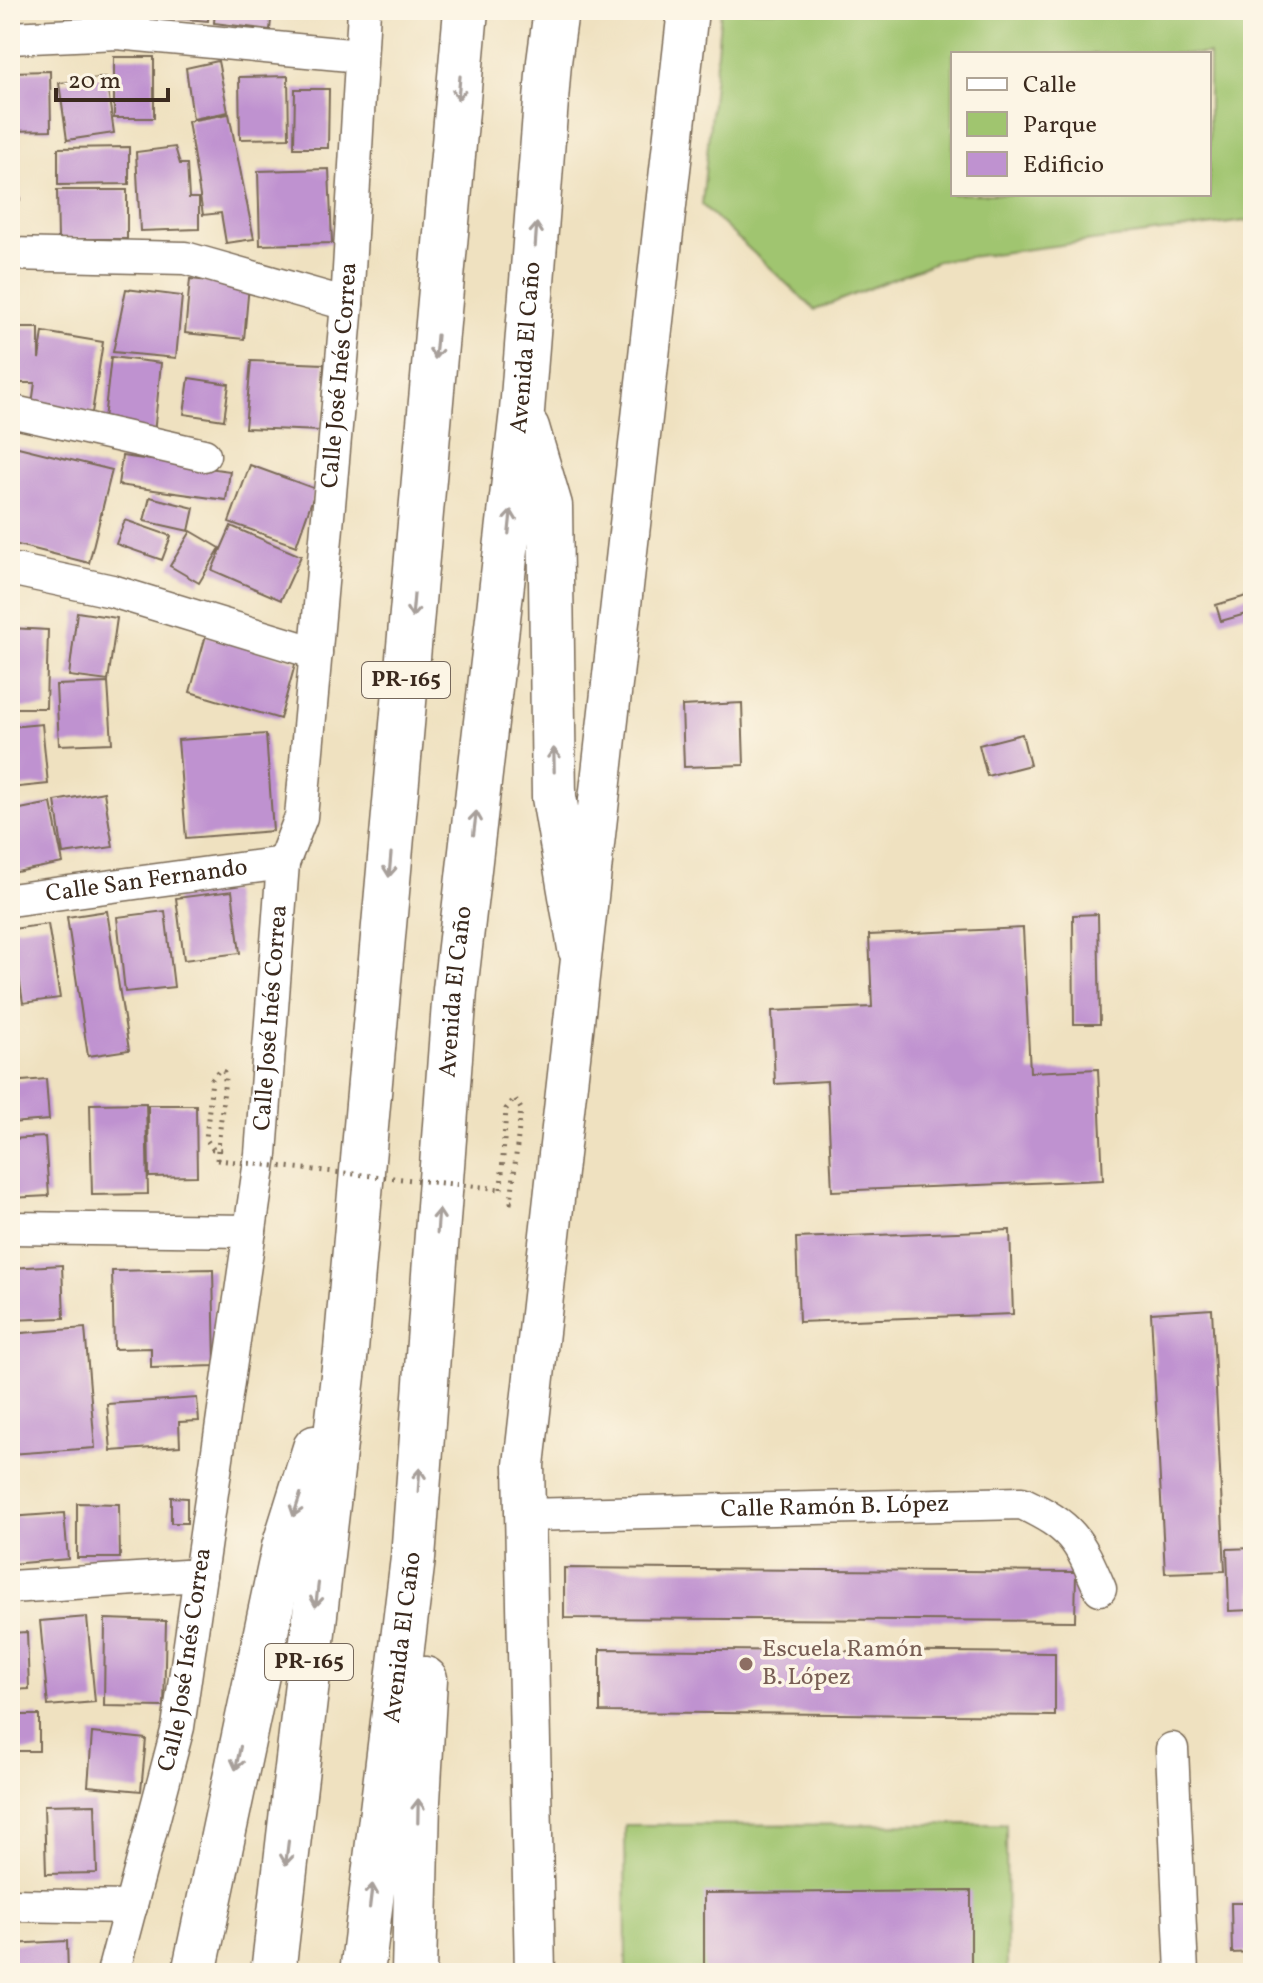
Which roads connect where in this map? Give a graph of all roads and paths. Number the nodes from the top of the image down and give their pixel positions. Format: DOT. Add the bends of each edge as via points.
graph roads {
  1 [pos="364,10"];
  2 [pos="466,10"];
  3 [pos="556,10"];
  4 [pos="688,10"];
  5 [pos="118,21"];
  6 [pos="10,38"];
  7 [pos="360,56"];
  8 [pos="10,254"];
  9 [pos="347,304"];
  10 [pos="10,411"];
  11 [pos="522,411"];
  12 [pos="204,455"];
  13 [pos="10,569"];
  14 [pos="316,653"];
  15 [pos="283,863"];
  16 [pos="10,900"];
  17 [pos="580,948"];
  18 [pos="213,1149"];
  19 [pos="511,1202"];
  20 [pos="10,1228"];
  21 [pos="250,1231"];
  22 [pos="346,1350"];
  23 [pos="525,1515"];
  24 [pos="413,1558"];
  25 [pos="200,1575"];
  26 [pos="10,1587"];
  27 [pos="1100,1589"];
  28 [pos="1172,1749"];
  29 [pos="10,1905"];
  30 [pos="131,1907"];
  31 [pos="113,1973"];
  32 [pos="194,1973"];
  33 [pos="273,1973"];
  34 [pos="362,1973"];
  35 [pos="414,1973"];
  36 [pos="535,1973"];
  37 [pos="1182,1973"];
  1 -- 7 [label="street, Calle José Inés Correa"];
  2 -- 22 [label="highway, PR-165, one-way"];
  11 -- 3 [label="highway, Avenida El Caño, one-way"];
  4 -- 17 [label="street"];
  5 -- 6 [label="street"];
  5 -- 7 [label="street"];
  7 -- 9 [label="street, Calle José Inés Correa"];
  8 -- 9 [label="street" via="185,258"];
  9 -- 14 [label="street, Calle José Inés Correa"];
  10 -- 12 [label="street"];
  17 -- 11 [label="highway, one-way" via="554,797 550,506"];
  24 -- 11 [label="highway, Avenida El Caño, one-way" via="455,990"];
  13 -- 14 [label="street" via="112,591"];
  14 -- 15 [label="street, Calle José Inés Correa" via="301,817"];
  15 -- 16 [label="street, Calle San Fernando"];
  15 -- 21 [label="street, Calle José Inés Correa" via="261,1154"];
  17 -- 23 [label="street" via="524,1465"];
  18 -- 19 [label="path, bridge" via="206,1139 212,1079 219,1070 225,1078 217,1160 501,1189 506,1109 515,1098 521,1109"];
  20 -- 21 [label="street"];
  21 -- 25 [label="street, Calle José Inés Correa"];
  22 -- 32 [label="highway, one-way" via="284,1547"];
  22 -- 33 [label="highway, PR-165, one-way"];
  23 -- 27 [label="street, Calle Ramón B. López" via="1022,1503 1058,1520 1081,1546"];
  23 -- 36 [label="street"];
  34 -- 24 [label="highway, Avenida El Caño, one-way"];
  35 -- 24 [label="highway, one-way" via="426,1668"];
  25 -- 26 [label="street"];
  25 -- 30 [label="street, Calle José Inés Correa" via="178,1727"];
  28 -- 37 [label="street"];
  29 -- 30 [label="street"];
  30 -- 31 [label="street, Calle José Inés Correa"];
}
